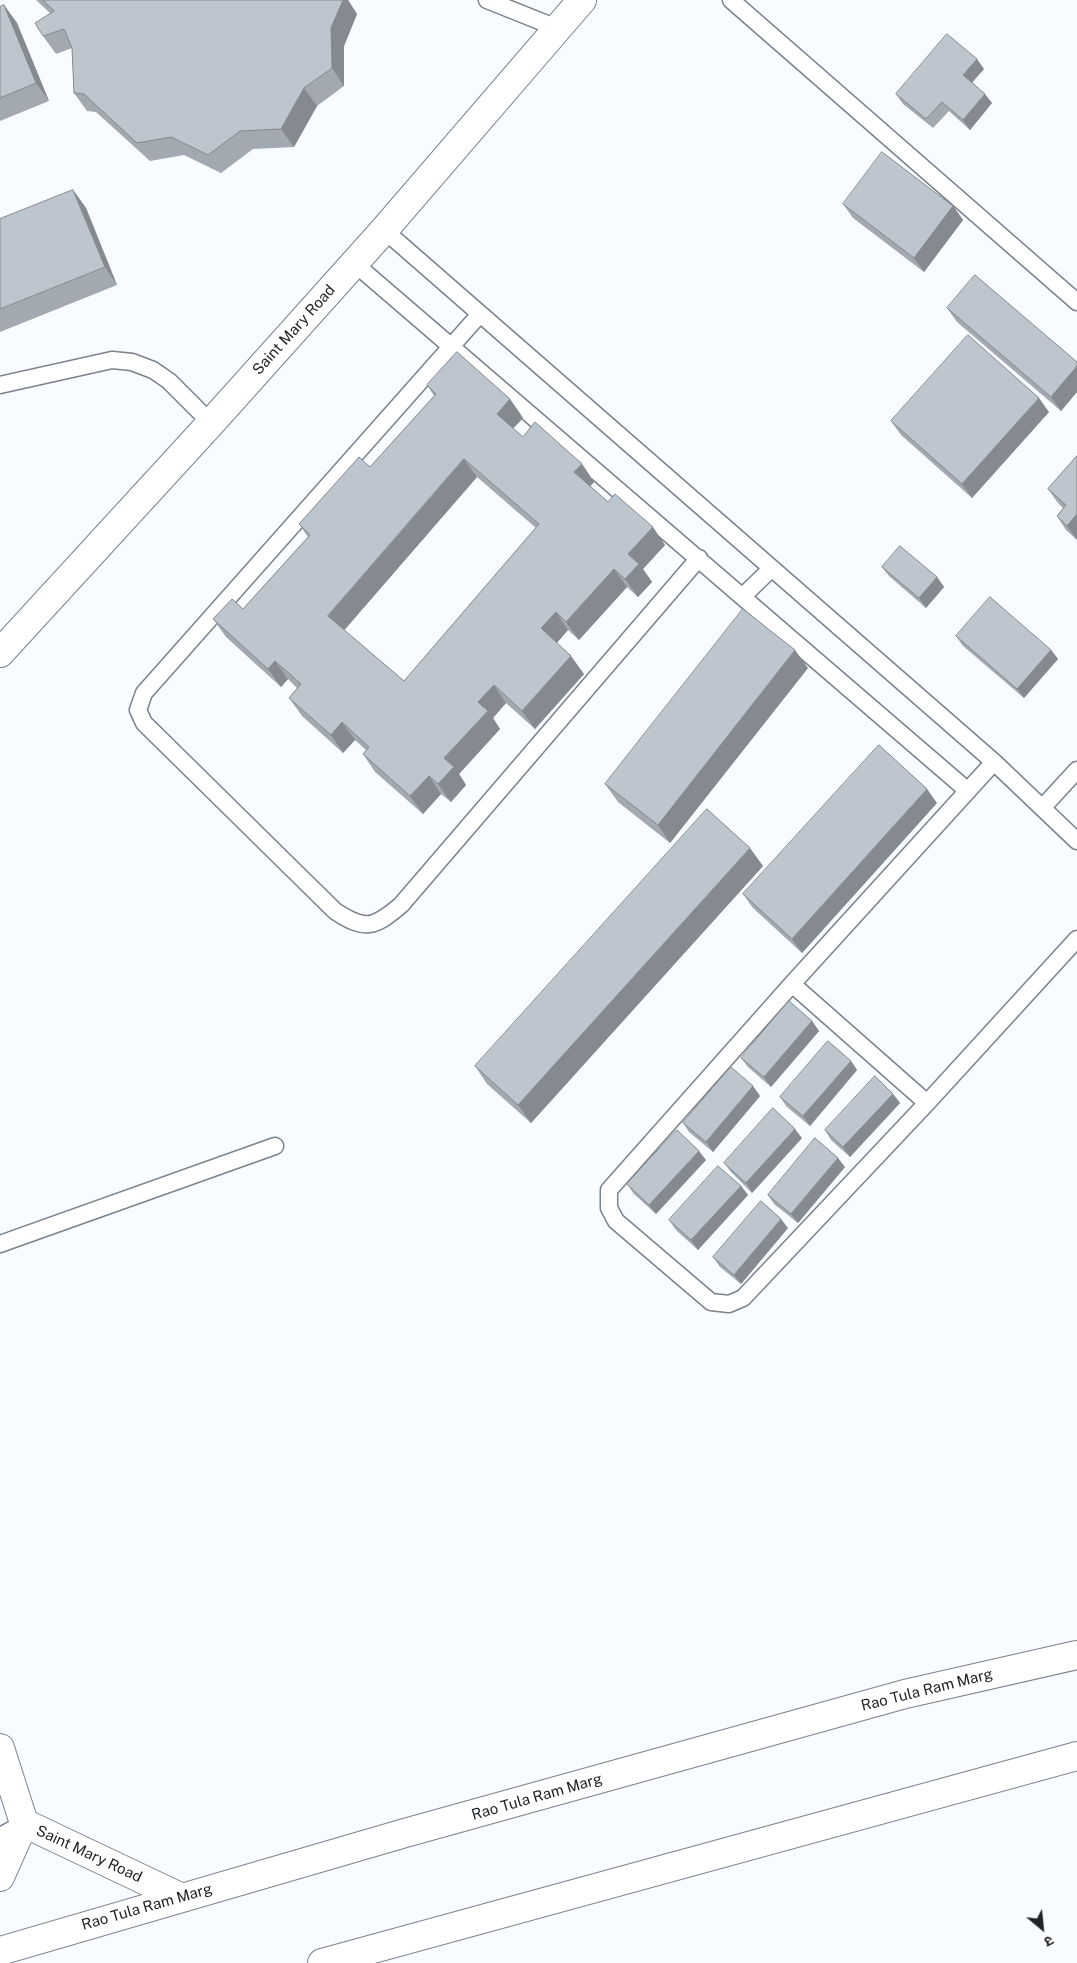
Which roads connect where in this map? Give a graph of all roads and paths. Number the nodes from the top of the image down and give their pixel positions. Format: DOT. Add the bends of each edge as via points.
graph roads {
  1 [pos="487,0"];
  2 [pos="582,0"];
  3 [pos="731,0"];
  4 [pos="557,28"];
  5 [pos="384,230"];
  6 [pos="354,262"];
  7 [pos="1077,302"];
  8 [pos="480,314"];
  9 [pos="452,346"];
  10 [pos="0,385"];
  11 [pos="211,423"];
  12 [pos="699,558"];
  13 [pos="772,568"];
  14 [pos="743,596"];
  15 [pos="0,653"];
  16 [pos="994,762"];
  17 [pos="1077,770"];
  18 [pos="968,791"];
  19 [pos="1043,807"];
  20 [pos="1077,841"];
  21 [pos="1077,939"];
  22 [pos="792,984"];
  23 [pos="927,1103"];
  24 [pos="275,1146"];
  25 [pos="0,1244"];
  26 [pos="1077,1655"];
  27 [pos="0,1748"];
  28 [pos="1077,1756"];
  29 [pos="24,1823"];
  30 [pos="0,1836"];
  31 [pos="0,1877"];
  32 [pos="180,1898"];
  33 [pos="0,1951"];
  34 [pos="330,1962"];
  1 -- 4 [label="lane"];
  2 -- 4 [label="main road, Saint Mary Road"];
  3 -- 7 [label="lane"];
  4 -- 5 [label="main road, Saint Mary Road"];
  5 -- 6 [label="main road, Saint Mary Road"];
  5 -- 8 [label="lane"];
  6 -- 9 [label="lane"];
  6 -- 11 [label="main road, Saint Mary Road"];
  8 -- 9 [label="lane"];
  8 -- 13 [label="lane"];
  9 -- 12 [label="lane"];
  9 -- 12 [label="lane" via="144,693 138,710 144,723 335,912 352,922 369,925 387,917 401,905"];
  10 -- 11 [label="lane" via="112,360 132,362 169,381"];
  11 -- 15 [label="main road, Saint Mary Road"];
  12 -- 14 [label="lane"];
  13 -- 14 [label="lane"];
  13 -- 16 [label="lane"];
  14 -- 18 [label="lane"];
  16 -- 18 [label="lane"];
  16 -- 19 [label="lane"];
  17 -- 19 [label="lane"];
  18 -- 22 [label="lane"];
  19 -- 20 [label="lane"];
  21 -- 23 [label="lane"];
  22 -- 23 [label="lane"];
  22 -- 23 [label="lane" via="609,1190 609,1208 616,1221 711,1302 729,1304 743,1298"];
  24 -- 25 [label="lane"];
  26 -- 32 [label="main road, Rao Tula Ram Marg" via="905,1694"];
  27 -- 29 [label="main road, Saint Mary Road"];
  28 -- 34 [label="main road"];
  29 -- 30 [label="lane"];
  29 -- 31 [label="main road, Saint Mary Road"];
  29 -- 32 [label="main road, Saint Mary Road"];
  32 -- 33 [label="main road, Rao Tula Ram Marg"];
}
